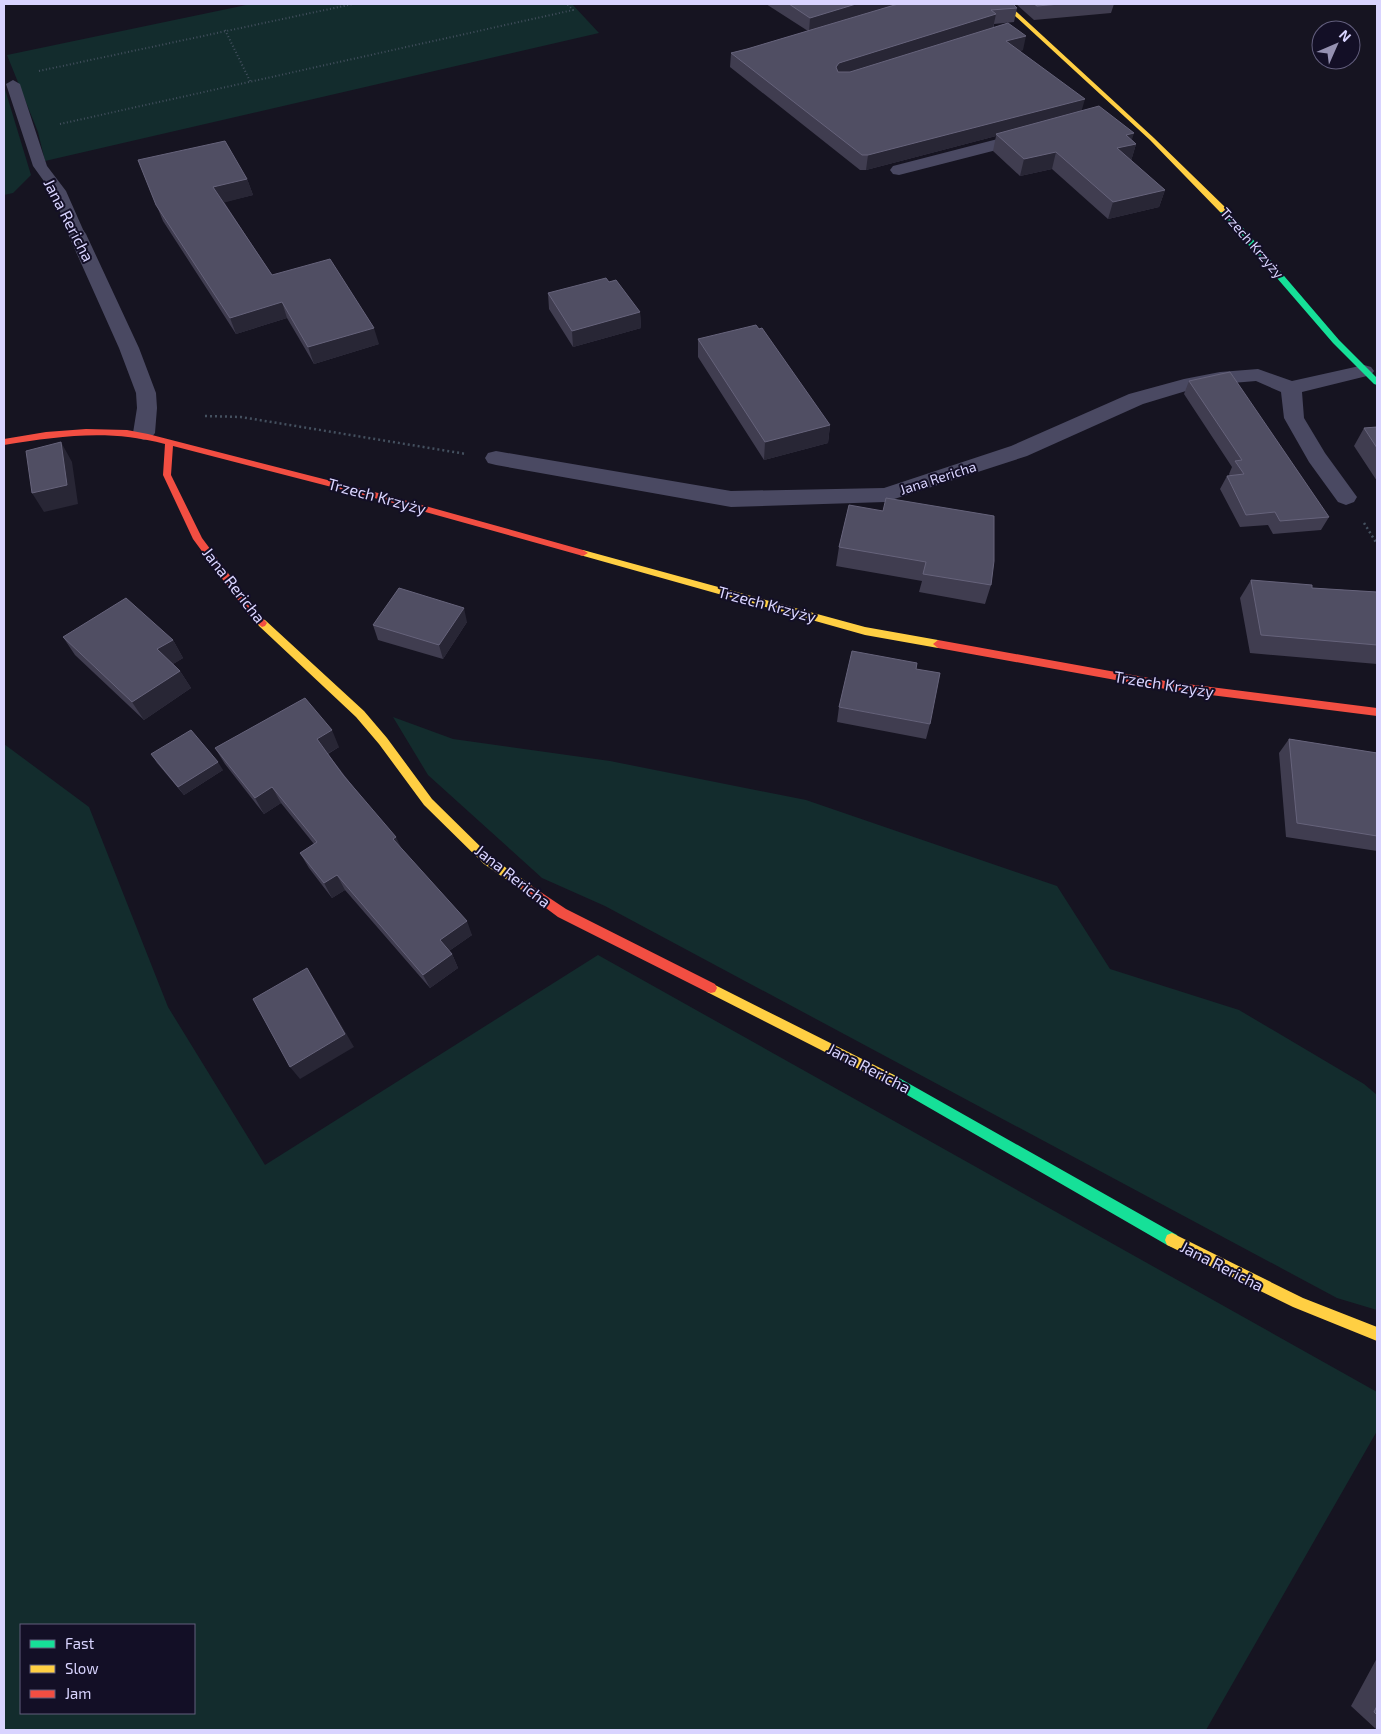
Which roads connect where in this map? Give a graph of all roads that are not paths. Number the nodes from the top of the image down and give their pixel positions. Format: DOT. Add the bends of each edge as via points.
graph roads {
  1 [pos="1005,4"];
  2 [pos="1026,24"];
  3 [pos="1008,29"];
  4 [pos="13,84"];
  5 [pos="1120,110"];
  6 [pos="1101,116"];
  7 [pos="1044,132"];
  8 [pos="899,170"];
  9 [pos="77,234"];
  10 [pos="1370,377"];
  11 [pos="1290,388"];
  12 [pos="144,433"];
  13 [pos="4,442"];
  14 [pos="169,442"];
  15 [pos="496,458"];
  16 [pos="1346,497"];
  17 [pos="1377,712"];
  18 [pos="1377,1334"];
  1 -- 2 [label="street, Trzech Krzyży"];
  2 -- 3 [label="lane"];
  2 -- 5 [label="street, Trzech Krzyży"];
  4 -- 9 [label="lane, Jana Rericha" via="40,166 58,190"];
  5 -- 6 [label="street"];
  5 -- 10 [label="street, Trzech Krzyży" via="1208,194"];
  7 -- 8 [label="street"];
  9 -- 12 [label="street, Jana Rericha" via="146,393 148,408"];
  10 -- 11 [label="street"];
  11 -- 15 [label="street, Jana Rericha" via="1258,374 1184,385 1136,399 1019,451 884,495 731,499"];
  11 -- 16 [label="street" via="1294,418"];
  12 -- 13 [label="street" via="94,430 48,433"];
  12 -- 14 [label="street"];
  14 -- 17 [label="street, Trzech Krzyży" via="386,498 865,631 1171,686"];
  14 -- 18 [label="street, Jana Rericha" via="167,475 198,539 254,615 360,714 428,802 488,861 562,913 919,1094 1190,1249 1266,1289"];
}
